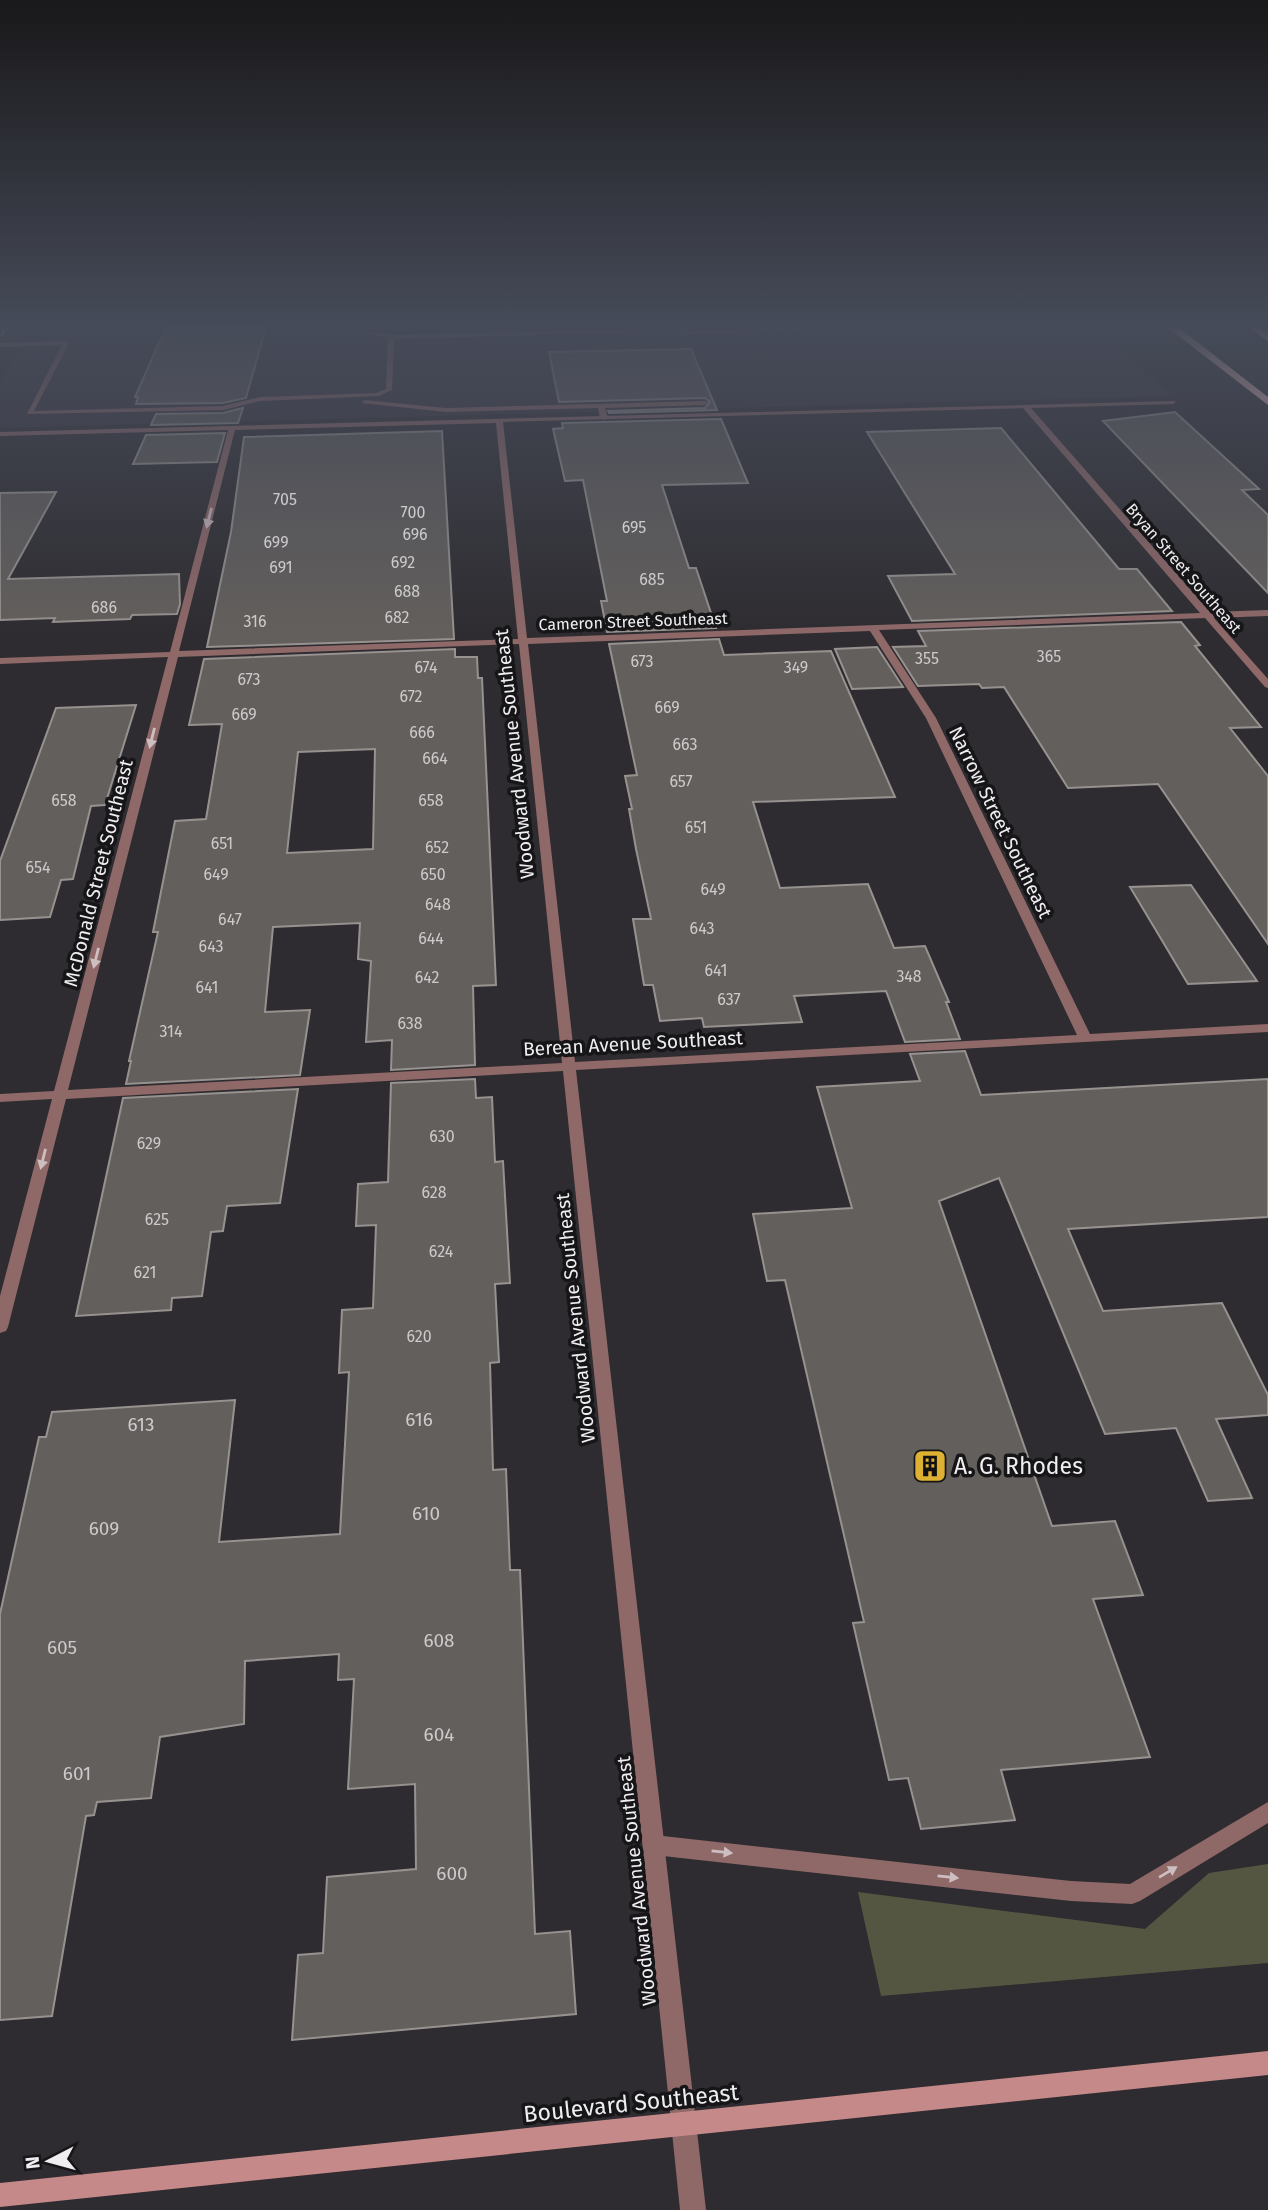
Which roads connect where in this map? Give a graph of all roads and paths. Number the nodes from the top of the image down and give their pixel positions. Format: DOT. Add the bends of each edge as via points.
graph roads {
  1 [pos="150,430"];
  2 [pos="231,430"];
  3 [pos="500,430"];
  4 [pos="1046,430"];
  5 [pos="0,434"];
  6 [pos="1268,613"];
  7 [pos="1205,615"];
  8 [pos="873,628"];
  9 [pos="523,641"];
  10 [pos="174,654"];
  11 [pos="0,661"];
  12 [pos="1268,685"];
  13 [pos="1268,1028"];
  14 [pos="1085,1038"];
  15 [pos="569,1066"];
  16 [pos="61,1093"];
  17 [pos="0,1098"];
  18 [pos="0,1327"];
  19 [pos="1268,1812"];
  20 [pos="654,1845"];
  21 [pos="1268,2063"];
  22 [pos="684,2124"];
  23 [pos="0,2195"];
  24 [pos="693,2210"];
  1 -- 5 [label="street"];
  2 -- 10 [label="street, McDonald Street Southeast, one-way"];
  3 -- 9 [label="street, Woodward Avenue Southeast"];
  4 -- 7 [label="street, Bryan Street Southeast"];
  6 -- 7 [label="street, Cameron Street Southeast"];
  7 -- 8 [label="street, Cameron Street Southeast"];
  7 -- 12 [label="street, Bryan Street Southeast"];
  8 -- 9 [label="street, Cameron Street Southeast"];
  8 -- 14 [label="street, Narrow Street Southeast" via="931,719"];
  9 -- 10 [label="street, Cameron Street Southeast"];
  9 -- 15 [label="street, Woodward Avenue Southeast"];
  10 -- 11 [label="street, Cameron Street Southeast"];
  10 -- 16 [label="street, McDonald Street Southeast, one-way"];
  13 -- 14 [label="street, Berean Avenue Southeast"];
  14 -- 15 [label="street, Berean Avenue Southeast"];
  15 -- 16 [label="street, Berean Avenue Southeast"];
  15 -- 20 [label="street, Woodward Avenue Southeast"];
  16 -- 17 [label="street, Berean Avenue Southeast"];
  16 -- 18 [label="street, McDonald Street Southeast, one-way"];
  20 -- 19 [label="street, one-way" via="1132,1894"];
  20 -- 22 [label="street, Woodward Avenue Southeast"];
  21 -- 22 [label="main road, Boulevard Southeast"];
  22 -- 23 [label="main road, Boulevard Southeast"];
  22 -- 24 [label="street, Woodward Avenue Southeast"];
}
